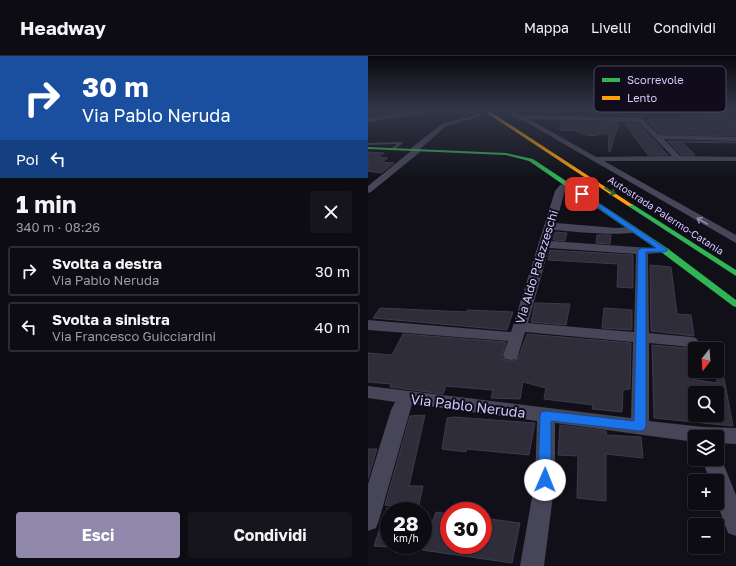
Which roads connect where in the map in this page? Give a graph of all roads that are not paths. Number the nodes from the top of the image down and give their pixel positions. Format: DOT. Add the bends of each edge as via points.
graph roads {
  1 [pos="435,133"];
  2 [pos="519,133"];
  3 [pos="531,133"];
  4 [pos="550,133"];
  5 [pos="654,133"];
  6 [pos="658,137"];
  7 [pos="736,140"];
  8 [pos="368,144"];
  9 [pos="368,148"];
  10 [pos="393,149"];
  11 [pos="415,150"];
  12 [pos="678,158"];
  13 [pos="595,159"];
  14 [pos="736,159"];
  15 [pos="569,186"];
  16 [pos="368,190"];
  17 [pos="663,215"];
  18 [pos="650,218"];
  19 [pos="549,226"];
  20 [pos="634,230"];
  21 [pos="736,240"];
  22 [pos="543,244"];
  23 [pos="642,250"];
  24 [pos="664,250"];
  25 [pos="736,274"];
  26 [pos="736,281"];
  27 [pos="736,304"];
  28 [pos="368,325"];
  29 [pos="517,332"];
  30 [pos="640,337"];
  31 [pos="691,342"];
  32 [pos="511,355"];
  33 [pos="368,392"];
  34 [pos="406,398"];
  35 [pos="546,416"];
  36 [pos="640,426"];
  37 [pos="688,434"];
  38 [pos="724,436"];
  39 [pos="736,436"];
  40 [pos="715,466"];
  41 [pos="368,520"];
  42 [pos="736,525"];
  43 [pos="532,566"];
  1 -- 11 [label="street"];
  2 -- 18 [label="main road, Autostrada Palermo-Catania, one-way"];
  3 -- 17 [label="main road, Autostrada Palermo-Catania"];
  4 -- 13 [label="street"];
  5 -- 6 [label="street"];
  6 -- 7 [label="street"];
  6 -- 12 [label="street"];
  8 -- 10 [label="lane" via="401,143"];
  9 -- 10 [label="main road"];
  10 -- 11 [label="main road"];
  11 -- 15 [label="main road" via="519,156 531,160"];
  11 -- 16 [label="street"];
  12 -- 13 [label="street"];
  12 -- 14 [label="street"];
  21 -- 13 [label="street, one-way"];
  15 -- 19 [label="street, Via Aldo Palazzeschi" via="560,191"];
  15 -- 20 [label="main road"];
  18 -- 25 [label="main road, Autostrada Palermo-Catania"];
  18 -- 26 [label="main road" via="671,237"];
  19 -- 20 [label="street"];
  19 -- 22 [label="street, Via Aldo Palazzeschi"];
  20 -- 24 [label="main road"];
  22 -- 23 [label="street"];
  22 -- 29 [label="street, Via Aldo Palazzeschi"];
  23 -- 24 [label="street"];
  23 -- 30 [label="street"];
  24 -- 27 [label="main road"];
  28 -- 29 [label="street"];
  29 -- 30 [label="street"];
  29 -- 32 [label="street, Via Aldo Palazzeschi"];
  30 -- 31 [label="street"];
  30 -- 36 [label="street"];
  33 -- 34 [label="street, Via Pablo Neruda"];
  34 -- 35 [label="street, Via Pablo Neruda"];
  34 -- 41 [label="street" via="400,410"];
  35 -- 36 [label="street, Via Pablo Neruda"];
  35 -- 43 [label="street" via="545,480"];
  36 -- 37 [label="street, Via Pablo Neruda"];
  38 -- 39 [label="street, Via Pablo Neruda"];
  40 -- 42 [label="street"];
}
